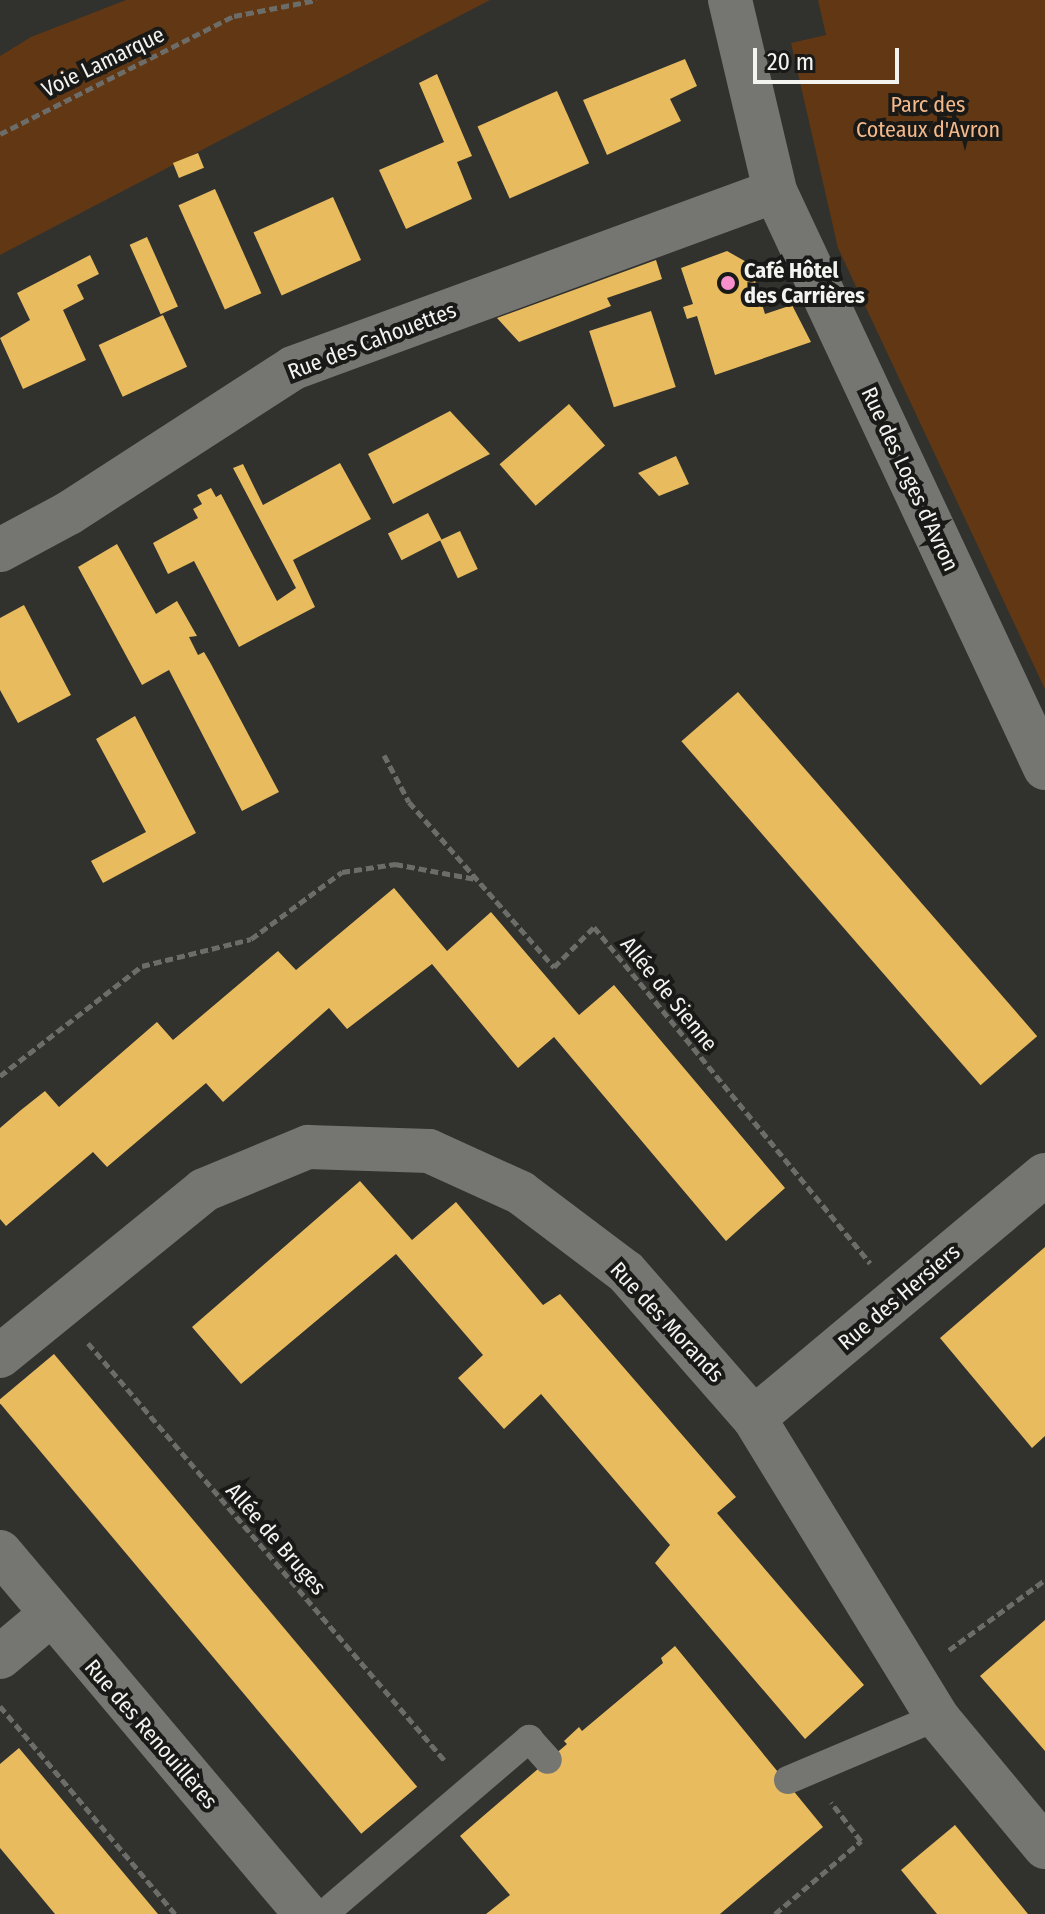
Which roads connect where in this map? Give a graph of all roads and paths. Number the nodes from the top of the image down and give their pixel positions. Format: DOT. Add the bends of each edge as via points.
graph roads {
  1 [pos="316,0"];
  2 [pos="730,0"];
  3 [pos="0,134"];
  4 [pos="775,191"];
  5 [pos="0,550"];
  6 [pos="384,755"];
  7 [pos="1045,768"];
  8 [pos="477,879"];
  9 [pos="0,1076"];
  10 [pos="1045,1175"];
  11 [pos="899,1297"];
  12 [pos="58,1309"];
  13 [pos="0,1356"];
  14 [pos="754,1418"];
  15 [pos="0,1552"];
  16 [pos="1045,1580"];
  17 [pos="49,1616"];
  18 [pos="0,1657"];
  19 [pos="912,1677"];
  20 [pos="0,1706"];
  21 [pos="937,1717"];
  22 [pos="548,1760"];
  23 [pos="788,1780"];
  24 [pos="470,1790"];
  25 [pos="841,1815"];
  26 [pos="1045,1847"];
  27 [pos="175,1914"];
  28 [pos="306,1914"];
  29 [pos="324,1914"];
  30 [pos="775,1914"];
  1 -- 3 [label="path, Voie Lamarque" via="234,16"];
  2 -- 4 [label="street, Rue des Loges d'Avron"];
  4 -- 5 [label="street, Rue des Cahouettes" via="293,368 69,513"];
  4 -- 7 [label="street, Rue des Loges d'Avron"];
  6 -- 8 [label="path, Allée de Sienne" via="409,802"];
  8 -- 9 [label="path" via="395,864 342,872 251,939 142,966"];
  8 -- 11 [label="path, Allée de Sienne" via="554,967 594,927"];
  10 -- 11 [label="street, Rue des Hersiers"];
  11 -- 14 [label="street, Rue des Hersiers"];
  12 -- 13 [label="street, Rue des Morands"];
  12 -- 14 [label="street, Rue des Morands" via="204,1190 308,1147 429,1151 521,1193 626,1272"];
  12 -- 24 [label="path, Allée de Bruges"];
  14 -- 19 [label="street, Rue des Morands"];
  15 -- 17 [label="street, Rue des Renouillères"];
  16 -- 19 [label="path"];
  17 -- 18 [label="street"];
  17 -- 28 [label="street, Rue des Renouillères"];
  19 -- 21 [label="street, Rue des Morands"];
  20 -- 27 [label="path"];
  21 -- 23 [label="lane"];
  21 -- 26 [label="street, Rue des Morands"];
  22 -- 24 [label="lane" via="529,1739"];
  24 -- 29 [label="lane"];
  25 -- 30 [label="path" via="861,1841"];
}
